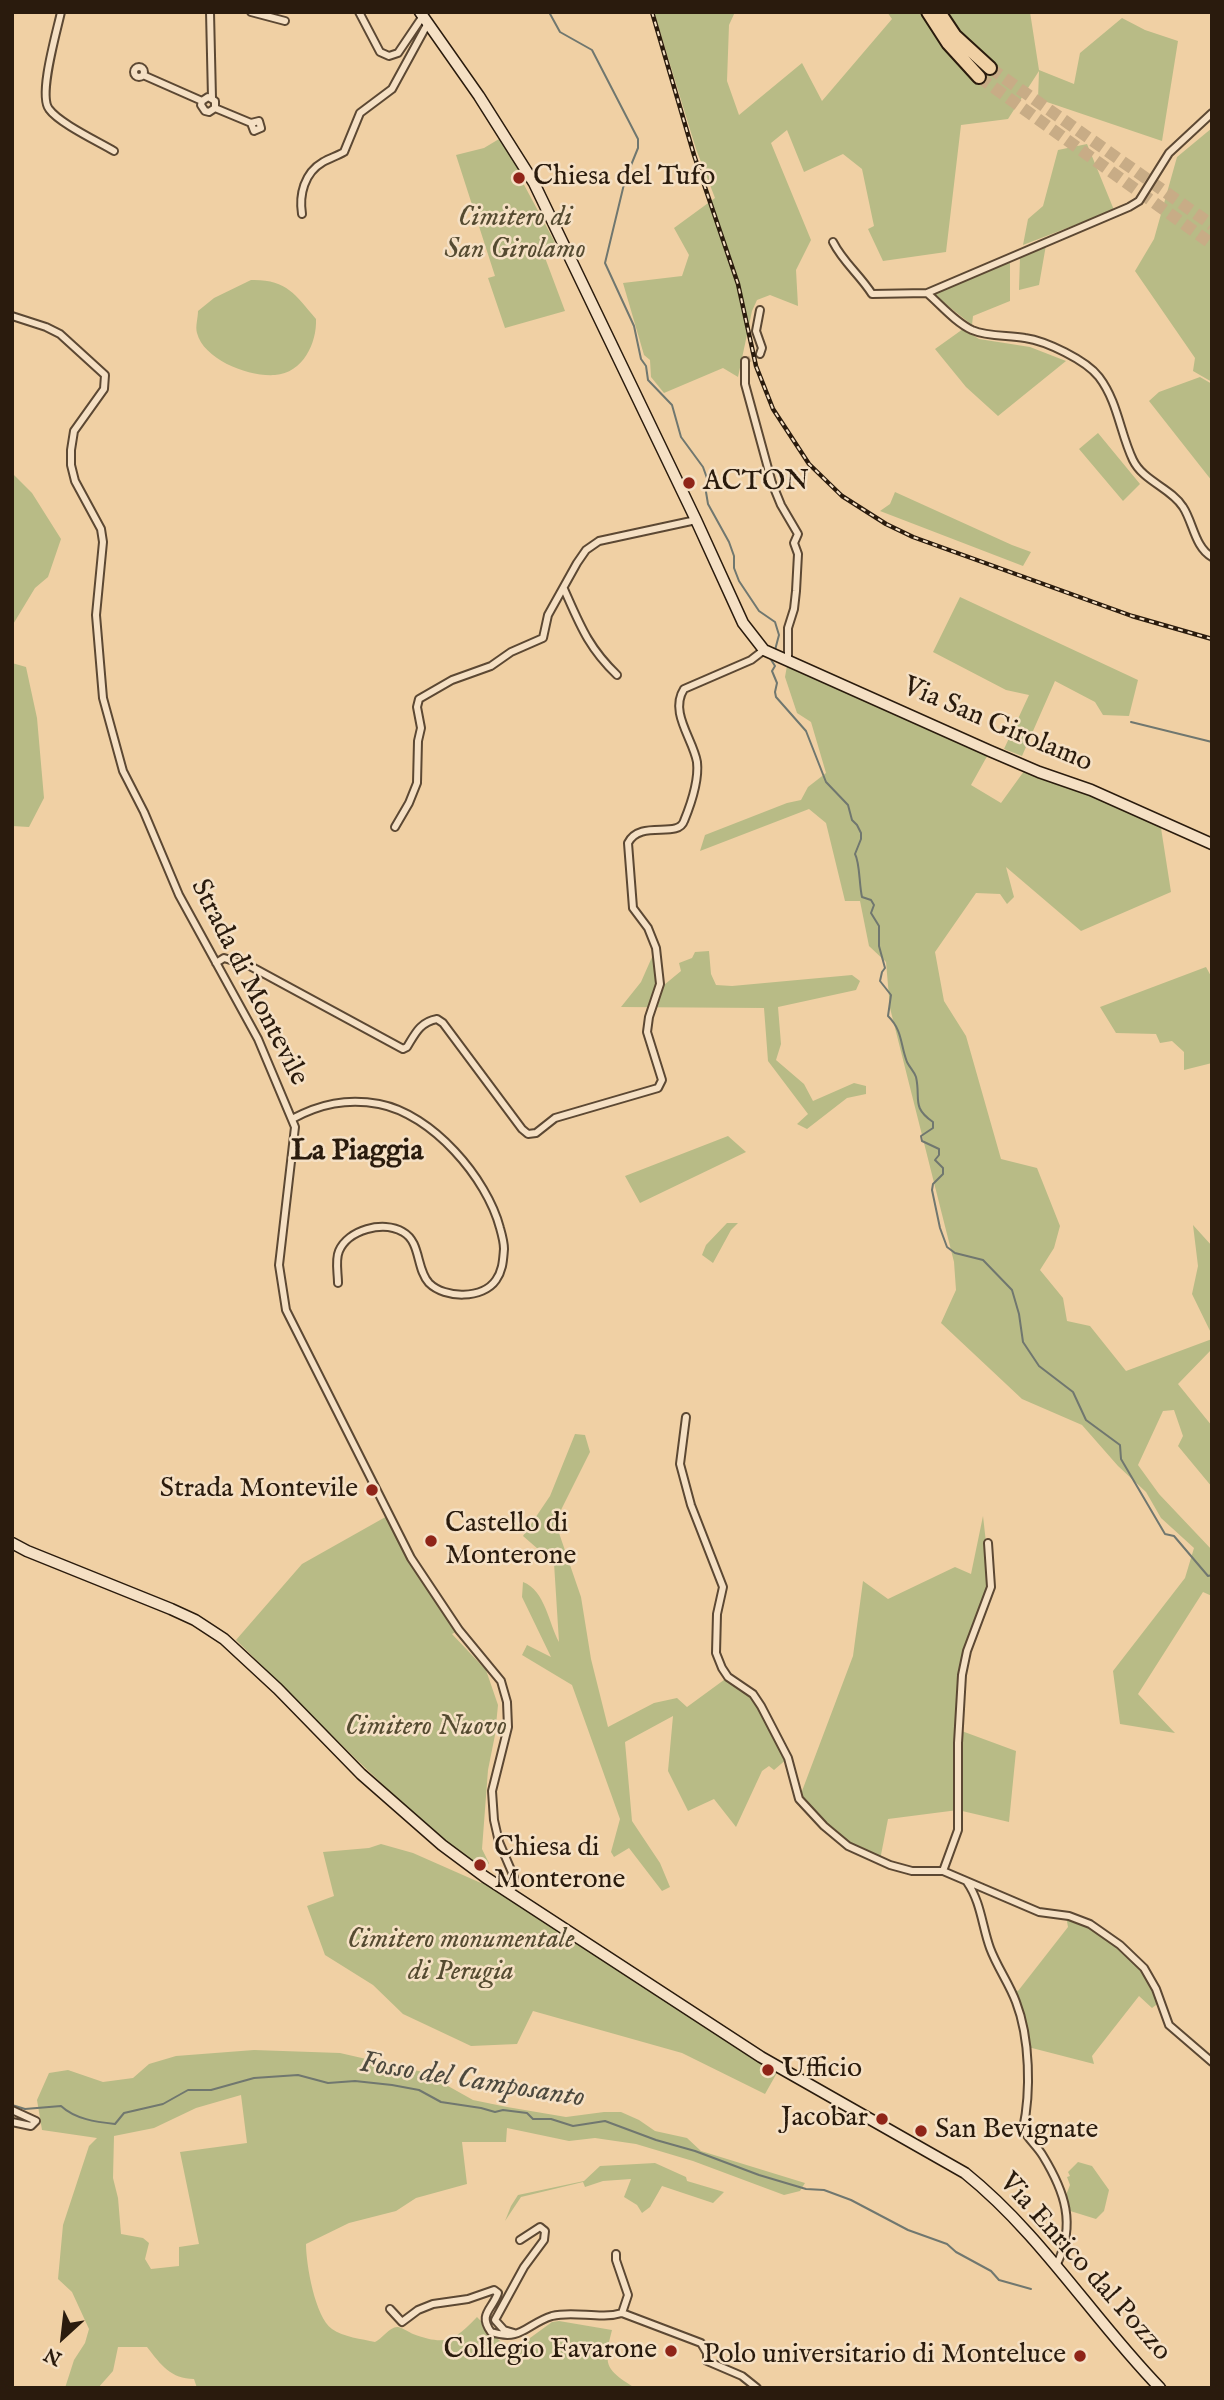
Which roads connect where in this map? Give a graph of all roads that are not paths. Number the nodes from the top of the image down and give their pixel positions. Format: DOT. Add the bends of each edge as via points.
graph roads {
  1 [pos="53,12"];
  2 [pos="210,12"];
  3 [pos="251,12"];
  4 [pos="359,12"];
  5 [pos="928,12"];
  6 [pos="939,12"];
  7 [pos="61,14"];
  8 [pos="423,17"];
  9 [pos="285,21"];
  10 [pos="990,68"];
  11 [pos="144,75"];
  12 [pos="979,77"];
  13 [pos="212,98"];
  14 [pos="202,101"];
  15 [pos="215,108"];
  16 [pos="1212,113"];
  17 [pos="251,123"];
  18 [pos="114,151"];
  19 [pos="302,214"];
  20 [pos="833,242"];
  21 [pos="927,293"];
  22 [pos="760,310"];
  23 [pos="12,316"];
  24 [pos="760,354"];
  25 [pos="745,361"];
  26 [pos="696,520"];
  27 [pos="1212,557"];
  28 [pos="564,589"];
  29 [pos="764,650"];
  30 [pos="785,659"];
  31 [pos="617,675"];
  32 [pos="395,827"];
  33 [pos="1212,844"];
  34 [pos="216,962"];
  35 [pos="292,1119"];
  36 [pos="338,1283"];
  37 [pos="686,1417"];
  38 [pos="988,1543"];
  39 [pos="12,1544"];
  40 [pos="943,1871"];
  41 [pos="966,1881"];
  42 [pos="509,1893"];
  43 [pos="1212,2062"];
  44 [pos="12,2110"];
  45 [pos="12,2122"];
  46 [pos="520,2240"];
  47 [pos="616,2254"];
  48 [pos="1057,2264"];
  49 [pos="390,2309"];
  50 [pos="622,2314"];
  51 [pos="516,2334"];
  52 [pos="757,2388"];
  53 [pos="1160,2388"];
  1 -- 7 [label="street"];
  2 -- 13 [label="street"];
  3 -- 9 [label="street"];
  4 -- 8 [label="street" via="380,52 389,56 398,53"];
  5 -- 12 [label="highway"];
  6 -- 10 [label="highway" via="955,36"];
  7 -- 18 [label="street" via="46,107"];
  8 -- 19 [label="street" via="398,81 360,113 344,152 312,171 303,186"];
  8 -- 26 [label="street" via="534,183"];
  11 -- 14 [label="street"];
  13 -- 14 [label="street"];
  13 -- 15 [label="street"];
  14 -- 15 [label="street" via="205,111"];
  15 -- 17 [label="street"];
  16 -- 21 [label="street" via="1169,153 1139,201"];
  20 -- 21 [label="street" via="872,294"];
  21 -- 27 [label="street" via="973,330 1050,346 1098,375 1111,397 1133,461 1182,505 1201,548"];
  22 -- 24 [label="street" via="755,331"];
  23 -- 34 [label="street, Strada di Montevile" via="60,334 105,375 104,388 74,431 71,450 75,481 103,542 96,615 103,698 124,771 179,895"];
  25 -- 30 [label="street" via="745,384 772,483 798,534 794,543 798,554 796,591"];
  26 -- 28 [label="street" via="599,541 586,550"];
  26 -- 29 [label="street" via="743,623"];
  28 -- 31 [label="street" via="587,641"];
  28 -- 32 [label="street" via="548,615 542,638 419,699 417,783"];
  29 -- 30 [label="street, Via San Girolamo"];
  29 -- 34 [label="street" via="684,689 679,710 696,762 684,824 643,831 628,843 633,908 656,948 660,984 647,1032 662,1080 658,1088 555,1118 528,1134 437,1019 419,1026 403,1049 250,966 224,958"];
  30 -- 33 [label="street, Via San Girolamo"];
  34 -- 35 [label="street, Strada di Montevile" via="258,1039"];
  35 -- 36 [label="street" via="313,1107 345,1100 381,1104 408,1116 467,1163 495,1211 504,1244 502,1269 495,1282 479,1292 443,1292 423,1274 412,1240 404,1232 376,1226 365,1228 339,1250"];
  35 -- 42 [label="street, Strada di Montevile" via="295,1127 279,1265 286,1310 411,1558 459,1630 501,1681 508,1727 492,1791 499,1842 514,1877"];
  37 -- 40 [label="street" via="680,1464 723,1587 716,1653 722,1668 761,1706 788,1758 799,1799 824,1826 848,1846 890,1865"];
  38 -- 40 [label="street" via="991,1587 962,1675 958,1830"];
  39 -- 42 [label="street, Via Enrico dal Pozzo" via="171,1609 225,1639 361,1774 442,1845"];
  40 -- 41 [label="street"];
  41 -- 43 [label="street" via="1038,1912 1090,1924 1120,1945 1156,1989 1169,2025"];
  41 -- 48 [label="street" via="974,1893 990,1949 1017,2005 1028,2058 1023,2129 1042,2155 1067,2208 1066,2237"];
  42 -- 48 [label="street, Via Enrico dal Pozzo" via="761,2057 955,2166 990,2194"];
  44 -- 45 [label="street" via="36,2121 32,2126"];
  46 -- 51 [label="street" via="540,2227 545,2231 544,2240 495,2320 503,2330"];
  47 -- 50 [label="street" via="628,2295"];
  48 -- 53 [label="street, Via Enrico dal Pozzo"];
  49 -- 51 [label="street" via="402,2322 433,2304 468,2300 494,2290 497,2298 485,2323 491,2332"];
  50 -- 51 [label="street" via="562,2314"];
  50 -- 52 [label="street" via="701,2343 707,2361"];
}
